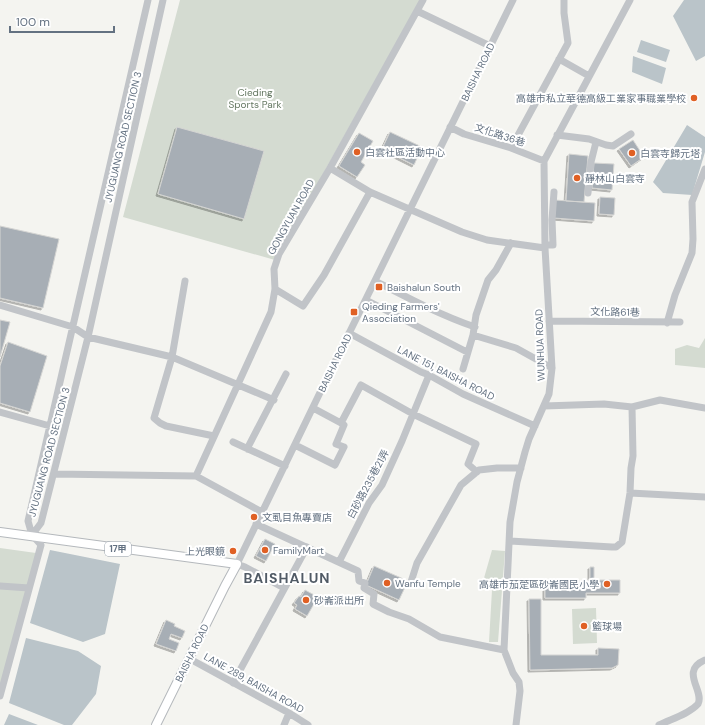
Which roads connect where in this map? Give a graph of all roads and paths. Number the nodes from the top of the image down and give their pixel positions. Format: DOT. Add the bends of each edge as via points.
graph roads {
  1 [pos="148,0"];
  2 [pos="164,0"];
  3 [pos="423,0"];
  4 [pos="513,0"];
  5 [pos="564,0"];
  6 [pos="630,0"];
  7 [pos="417,11"];
  8 [pos="490,46"];
  9 [pos="559,59"];
  10 [pos="589,76"];
  11 [pos="450,127"];
  12 [pos="631,134"];
  13 [pos="557,135"];
  14 [pos="596,142"];
  15 [pos="511,148"];
  16 [pos="544,161"];
  17 [pos="330,168"];
  18 [pos="705,169"];
  19 [pos="370,192"];
  20 [pos="554,192"];
  21 [pos="588,193"];
  22 [pos="410,210"];
  23 [pos="511,243"];
  24 [pos="545,247"];
  25 [pos="185,281"];
  26 [pos="375,281"];
  27 [pos="275,289"];
  28 [pos="366,300"];
  29 [pos="0,305"];
  30 [pos="549,321"];
  31 [pos="680,322"];
  32 [pos="667,323"];
  33 [pos="475,326"];
  34 [pos="73,327"];
  35 [pos="349,334"];
  36 [pos="473,335"];
  37 [pos="88,337"];
  38 [pos="467,352"];
  39 [pos="172,357"];
  40 [pos="552,368"];
  41 [pos="463,369"];
  42 [pos="286,374"];
  43 [pos="429,375"];
  44 [pos="238,384"];
  45 [pos="274,400"];
  46 [pos="544,406"];
  47 [pos="632,407"];
  48 [pos="313,408"];
  49 [pos="705,408"];
  50 [pos="0,412"];
  51 [pos="413,414"];
  52 [pos="341,423"];
  53 [pos="50,426"];
  54 [pos="535,426"];
  55 [pos="214,436"];
  56 [pos="233,442"];
  57 [pos="295,445"];
  58 [pos="247,449"];
  59 [pos="284,466"];
  60 [pos="521,468"];
  61 [pos="477,472"];
  62 [pos="54,474"];
  63 [pos="196,476"];
  64 [pos="630,493"];
  65 [pos="705,497"];
  66 [pos="262,512"];
  67 [pos="256,524"];
  68 [pos="0,532"];
  69 [pos="32,535"];
  70 [pos="510,541"];
  71 [pos="307,547"];
  72 [pos="339,562"];
  73 [pos="237,564"];
  74 [pos="411,582"];
  75 [pos="0,586"];
  76 [pos="30,588"];
  77 [pos="284,588"];
  78 [pos="504,650"];
  79 [pos="190,659"];
  80 [pos="705,660"];
  81 [pos="233,683"];
  82 [pos="0,696"];
  83 [pos="289,713"];
  84 [pos="156,725"];
  85 [pos="284,725"];
  86 [pos="308,725"];
  87 [pos="516,725"];
  88 [pos="659,725"];
  1 -- 34 [label="street, JYUGUANG ROAD SECTION 3"];
  2 -- 37 [label="street, JYUGUANG ROAD SECTION 3"];
  3 -- 7 [label="street, GONGYUAN ROAD"];
  4 -- 8 [label="street, BAISHA ROAD"];
  5 -- 9 [label="street" via="568,43"];
  6 -- 10 [label="street, WUNHUA ROAD"];
  7 -- 8 [label="street"];
  7 -- 17 [label="street, GONGYUAN ROAD"];
  8 -- 11 [label="street, BAISHA ROAD"];
  9 -- 10 [label="street"];
  9 -- 15 [label="street"];
  10 -- 13 [label="street, WUNHUA ROAD"];
  11 -- 15 [label="street, 文化路36巷" via="464,134"];
  11 -- 22 [label="street, BAISHA ROAD"];
  12 -- 14 [label="street" via="613,146"];
  13 -- 14 [label="street"];
  13 -- 16 [label="street, WUNHUA ROAD"];
  14 -- 21 [label="street"];
  15 -- 16 [label="street, 文化路36巷"];
  16 -- 24 [label="street, WUNHUA ROAD"];
  17 -- 19 [label="street"];
  17 -- 27 [label="street, GONGYUAN ROAD" via="280,254 274,269"];
  18 -- 32 [label="street" via="692,202 692,253"];
  19 -- 22 [label="street"];
  19 -- 27 [label="street" via="324,275 303,306"];
  20 -- 24 [label="street" via="553,245"];
  22 -- 23 [label="street" via="462,232 487,240"];
  22 -- 26 [label="street, BAISHA ROAD"];
  23 -- 24 [label="street"];
  23 -- 33 [label="street" via="488,280 476,315"];
  24 -- 30 [label="street, WUNHUA ROAD"];
  25 -- 39 [label="street"];
  26 -- 28 [label="street, BAISHA ROAD"];
  26 -- 33 [label="street" via="431,310"];
  27 -- 44 [label="street, GONGYUAN ROAD" via="271,312"];
  28 -- 35 [label="street, BAISHA ROAD"];
  28 -- 38 [label="street"];
  29 -- 34 [label="street"];
  30 -- 32 [label="street, 文化路61巷"];
  30 -- 40 [label="street, WUNHUA ROAD"];
  31 -- 32 [label="street, 文化路61巷"];
  33 -- 36 [label="street"];
  34 -- 37 [label="street"];
  34 -- 53 [label="street, JYUGUANG ROAD SECTION 3"];
  35 -- 43 [label="street, LANE 151, BAISHA ROAD"];
  35 -- 48 [label="street, BAISHA ROAD"];
  36 -- 38 [label="street"];
  36 -- 40 [label="street" via="516,348"];
  37 -- 39 [label="street"];
  37 -- 62 [label="street, JYUGUANG ROAD SECTION 3"];
  38 -- 41 [label="street"];
  39 -- 44 [label="street"];
  39 -- 55 [label="street" via="154,418 166,426"];
  40 -- 46 [label="street, WUNHUA ROAD" via="551,386"];
  42 -- 45 [label="street"];
  43 -- 51 [label="street, 白砂路235巷21弄"];
  43 -- 54 [label="street, LANE 151, BAISHA ROAD" via="463,394"];
  44 -- 45 [label="street"];
  44 -- 55 [label="street, GONGYUAN ROAD"];
  45 -- 58 [label="street"];
  46 -- 47 [label="street" via="604,404"];
  46 -- 54 [label="street, WUNHUA ROAD"];
  47 -- 49 [label="street" via="660,400"];
  47 -- 64 [label="street" via="633,456"];
  48 -- 52 [label="street"];
  48 -- 57 [label="street, BAISHA ROAD"];
  50 -- 53 [label="street"];
  51 -- 52 [label="street" via="360,385"];
  51 -- 61 [label="street" via="476,444 468,464"];
  51 -- 72 [label="street, 白砂路235巷21弄" via="382,485 369,502"];
  52 -- 57 [label="street" via="344,425 336,444 344,447 334,465"];
  53 -- 69 [label="street, JYUGUANG ROAD SECTION 3" via="28,520"];
  54 -- 60 [label="street, WUNHUA ROAD"];
  55 -- 63 [label="street, GONGYUAN ROAD"];
  56 -- 58 [label="street"];
  57 -- 59 [label="street, BAISHA ROAD"];
  58 -- 59 [label="street"];
  59 -- 66 [label="street, BAISHA ROAD"];
  60 -- 61 [label="street" via="485,468"];
  60 -- 70 [label="street, WUNHUA ROAD" via="510,522"];
  61 -- 74 [label="street" via="461,485 417,563"];
  62 -- 63 [label="street"];
  62 -- 69 [label="street, JYUGUANG ROAD SECTION 3" via="41,523"];
  63 -- 66 [label="street"];
  64 -- 65 [label="street"];
  64 -- 70 [label="street" via="622,542 616,547"];
  66 -- 67 [label="street, BAISHA ROAD"];
  67 -- 71 [label="street"];
  67 -- 73 [label="street, BAISHA ROAD"];
  68 -- 69 [label="main road, 17甲"];
  69 -- 73 [label="main road, 17甲"];
  69 -- 76 [label="street" via="41,545"];
  70 -- 78 [label="street, WUNHUA ROAD"];
  71 -- 72 [label="street"];
  71 -- 77 [label="street"];
  72 -- 78 [label="street" via="358,571 359,581 365,583 364,588 374,594 373,604 409,619 440,637"];
  73 -- 77 [label="street"];
  73 -- 79 [label="main road, BAISHA ROAD"];
  75 -- 76 [label="street"];
  76 -- 82 [label="street"];
  77 -- 81 [label="street"];
  78 -- 87 [label="street, WUNHUA ROAD" via="513,674 519,682"];
  79 -- 81 [label="street, LANE 289, BAISHA ROAD"];
  79 -- 84 [label="main road, BAISHA ROAD"];
  80 -- 88 [label="street" via="699,663 695,670 695,679 702,696 700,703"];
  81 -- 83 [label="street, LANE 289, BAISHA ROAD"];
  83 -- 85 [label="street"];
  83 -- 86 [label="street, LANE 289, BAISHA ROAD"];
}
